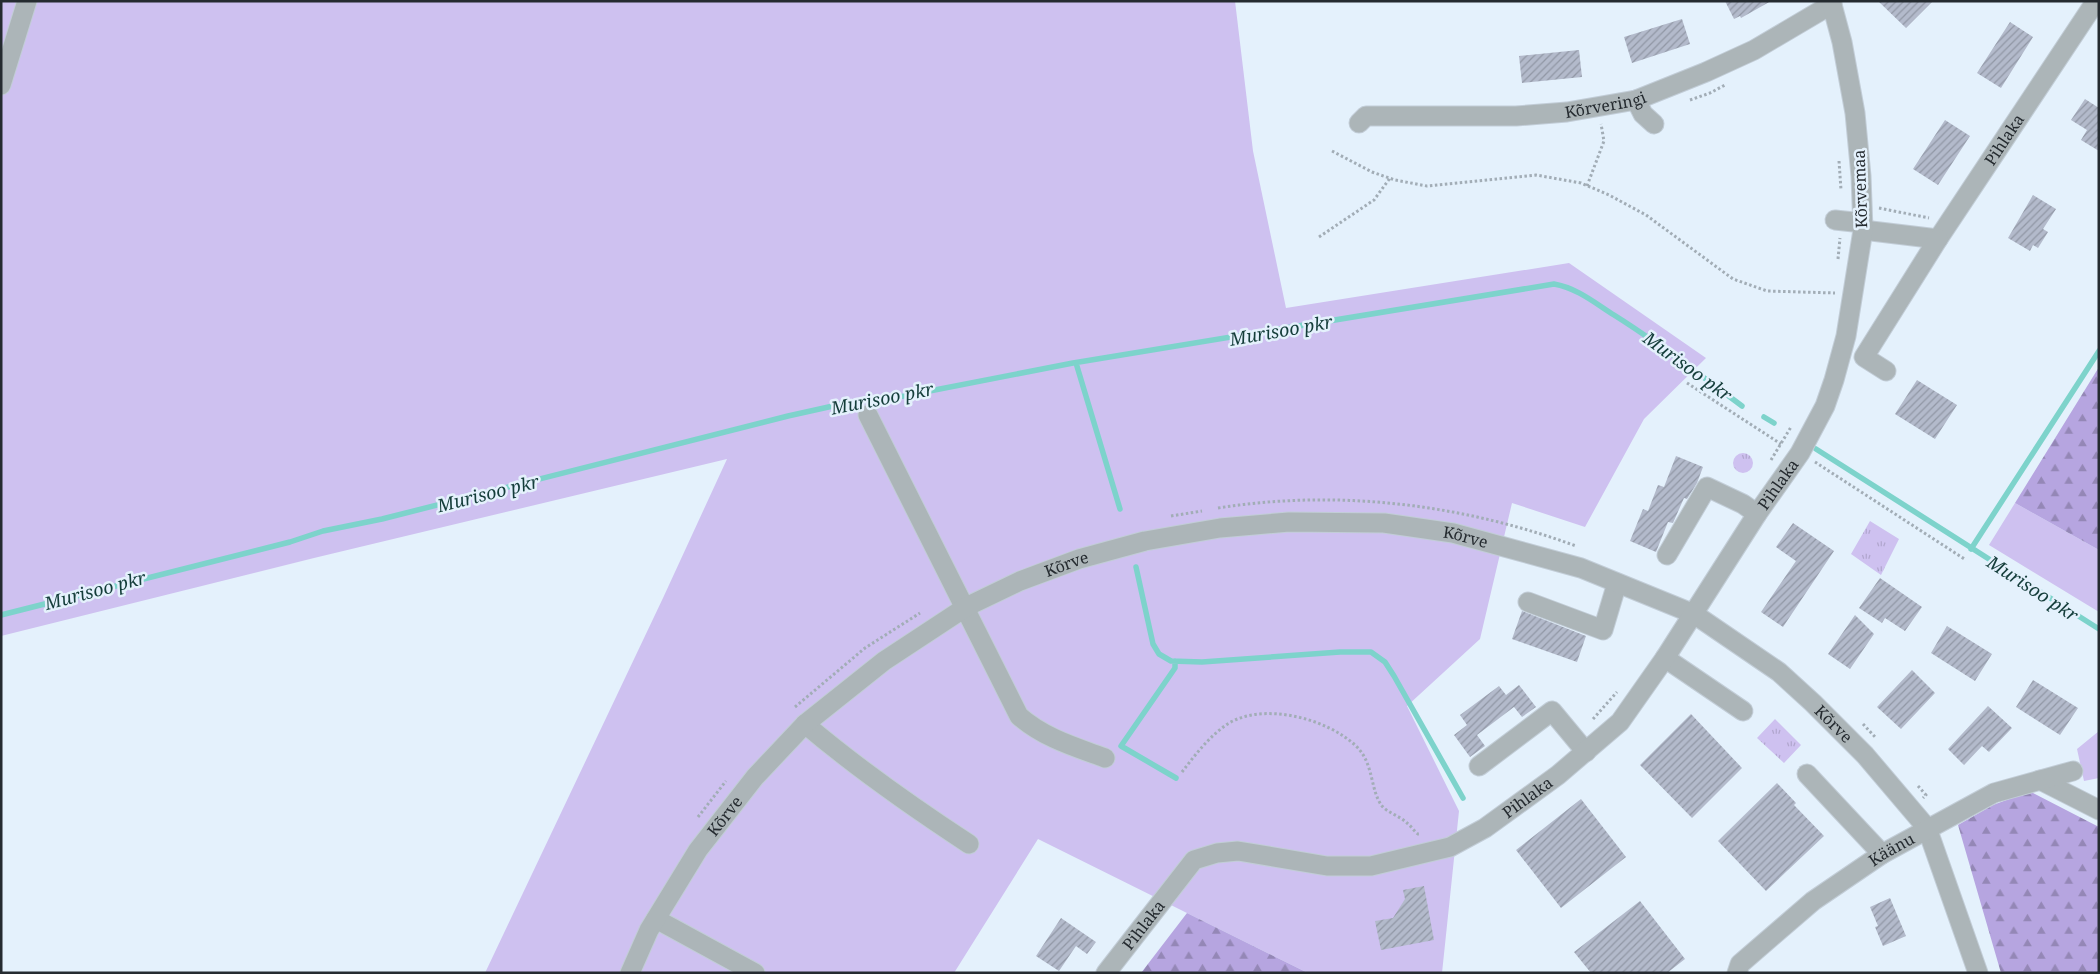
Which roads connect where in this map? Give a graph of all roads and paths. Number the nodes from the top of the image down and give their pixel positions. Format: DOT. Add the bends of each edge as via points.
graph roads {
  1 [pos="27,1"];
  2 [pos="2096,1"];
  3 [pos="1831,3"];
  4 [pos="1,84"];
  5 [pos="1636,100"];
  6 [pos="1359,123"];
  7 [pos="1601,124"];
  8 [pos="1654,124"];
  9 [pos="1332,151"];
  10 [pos="1839,159"];
  11 [pos="1390,178"];
  12 [pos="1587,186"];
  13 [pos="1862,204"];
  14 [pos="1838,220"];
  15 [pos="1950,222"];
  16 [pos="1863,226"];
  17 [pos="1319,236"];
  18 [pos="1938,239"];
  19 [pos="1838,266"];
  20 [pos="1836,284"];
  21 [pos="1835,293"];
  22 [pos="1833,302"];
  23 [pos="1886,371"];
  24 [pos="1687,383"];
  25 [pos="1825,406"];
  26 [pos="868,415"];
  27 [pos="1794,422"];
  28 [pos="1781,444"];
  29 [pos="1800,453"];
  30 [pos="1766,466"];
  31 [pos="1757,514"];
  32 [pos="1162,518"];
  33 [pos="1578,547"];
  34 [pos="1667,555"];
  35 [pos="1966,560"];
  36 [pos="1617,583"];
  37 [pos="1528,602"];
  38 [pos="966,607"];
  39 [pos="922,612"];
  40 [pos="1694,614"];
  41 [pos="1665,658"];
  42 [pos="1620,688"];
  43 [pos="790,711"];
  44 [pos="1743,712"];
  45 [pos="1856,718"];
  46 [pos="805,724"];
  47 [pos="1573,738"];
  48 [pos="1876,738"];
  49 [pos="1586,752"];
  50 [pos="1106,758"];
  51 [pos="1480,766"];
  52 [pos="2073,771"];
  53 [pos="1182,772"];
  54 [pos="1807,774"];
  55 [pos="732,775"];
  56 [pos="2040,780"];
  57 [pos="1913,781"];
  58 [pos="1911,809"];
  59 [pos="2099,810"];
  60 [pos="695,822"];
  61 [pos="1927,828"];
  62 [pos="1429,834"];
  63 [pos="969,844"];
  64 [pos="1882,854"];
  65 [pos="656,919"];
  66 [pos="1110,967"];
  67 [pos="630,973"];
  68 [pos="755,973"];
  69 [pos="1737,973"];
  70 [pos="1978,973"];
  1 -- 4 [label="street"];
  2 -- 15 [label="street, Pihlaka"];
  3 -- 5 [label="street, Kõrveringi" via="1754,50"];
  3 -- 13 [label="street, Kõrvemaa" via="1855,113"];
  5 -- 6 [label="street, Kõrveringi" via="1567,112 1524,115 1366,116"];
  5 -- 8 [label="street" via="1643,114"];
  7 -- 12 [label="path" via="1604,141"];
  9 -- 11 [label="path"];
  10 -- 13 [label="path" via="1842,198"];
  11 -- 12 [label="path" via="1427,186 1536,176"];
  11 -- 17 [label="path" via="1374,200"];
  12 -- 21 [label="path" via="1646,215 1733,279 1767,291"];
  13 -- 15 [label="path"];
  13 -- 16 [label="street, Kõrvemaa"];
  14 -- 16 [label="street"];
  14 -- 19 [label="path"];
  15 -- 18 [label="street, Pihlaka"];
  16 -- 18 [label="street"];
  16 -- 25 [label="street, Kõrvemaa" via="1846,336"];
  18 -- 23 [label="street, Pihlaka" via="1864,357"];
  20 -- 21 [label="path"];
  21 -- 22 [label="path"];
  24 -- 28 [label="path"];
  25 -- 29 [label="street, Pihlaka"];
  26 -- 38 [label="street" via="955,591"];
  27 -- 28 [label="path"];
  28 -- 29 [label="path"];
  28 -- 30 [label="path"];
  29 -- 31 [label="street, Pihlaka"];
  29 -- 35 [label="path"];
  31 -- 34 [label="street" via="1707,487"];
  31 -- 40 [label="street, Pihlaka"];
  32 -- 33 [label="path" via="1258,502 1330,500 1394,503 1518,526"];
  36 -- 37 [label="street" via="1603,630"];
  36 -- 38 [label="street, Kõrve" via="1572,566 1453,533 1384,523 1289,522 1220,528 1145,541 1079,559 1020,581"];
  36 -- 40 [label="street, Kõrve"];
  38 -- 46 [label="street, Kõrve" via="884,661"];
  38 -- 50 [label="street" via="1019,716 1046,736"];
  39 -- 43 [label="path" via="865,648"];
  40 -- 41 [label="street, Pihlaka"];
  40 -- 58 [label="street, Kõrve" via="1779,672 1865,755"];
  41 -- 44 [label="street"];
  41 -- 49 [label="street, Pihlaka" via="1620,722"];
  42 -- 47 [label="path"];
  45 -- 48 [label="path"];
  46 -- 63 [label="street" via="904,802"];
  46 -- 65 [label="street, Kõrve" via="756,777 698,850"];
  47 -- 49 [label="street"];
  47 -- 51 [label="street" via="1552,711"];
  49 -- 66 [label="street, Pihlaka" via="1485,828 1450,847 1371,866 1327,866 1238,851 1194,860"];
  52 -- 56 [label="street, Käänu"];
  53 -- 62 [label="path" via="1227,724 1261,713 1301,718 1325,727 1357,747 1367,762 1382,806 1418,834"];
  54 -- 64 [label="street"];
  55 -- 60 [label="path"];
  56 -- 59 [label="street"];
  56 -- 61 [label="street, Käänu" via="1994,793"];
  57 -- 58 [label="path" via="1926,795"];
  58 -- 61 [label="street, Kõrve"];
  61 -- 64 [label="street, Käänu"];
  61 -- 70 [label="street, Kõrve"];
  64 -- 69 [label="street, Käänu" via="1814,901 1740,964"];
  65 -- 67 [label="street, Kõrve"];
  65 -- 68 [label="street"];
}
